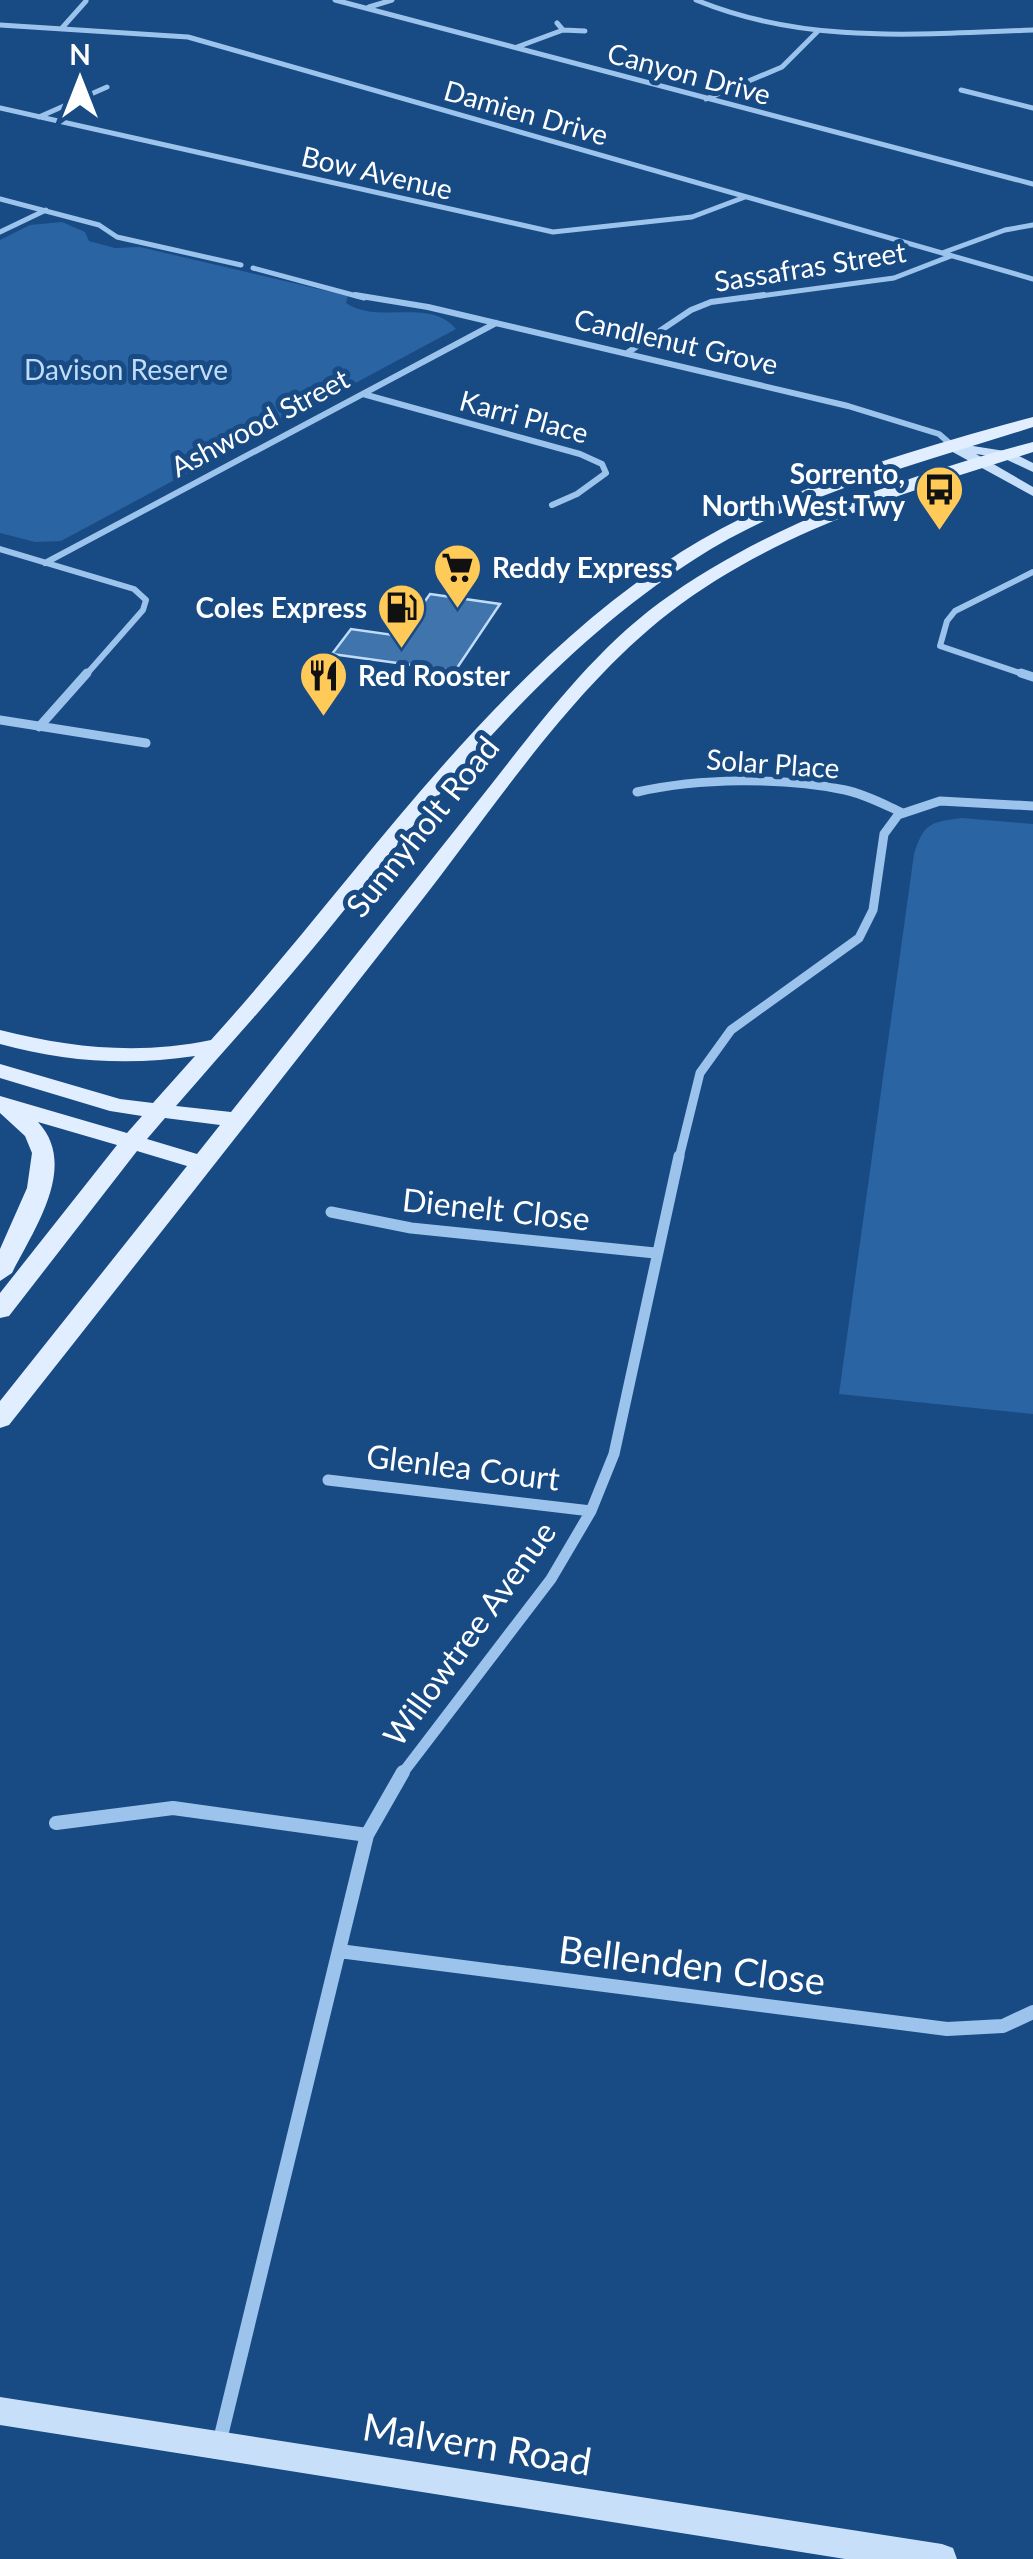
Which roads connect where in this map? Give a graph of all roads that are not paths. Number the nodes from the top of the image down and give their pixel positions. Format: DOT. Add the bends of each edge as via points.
graph roads {
  1 [pos="335,0"];
  2 [pos="392,0"];
  3 [pos="696,0"];
  4 [pos="86,1"];
  5 [pos="366,8"];
  6 [pos="556,23"];
  7 [pos="0,25"];
  8 [pos="62,28"];
  9 [pos="563,30"];
  10 [pos="818,30"];
  11 [pos="1033,30"];
  12 [pos="586,31"];
  13 [pos="514,48"];
  14 [pos="106,88"];
  15 [pos="961,90"];
  16 [pos="705,99"];
  17 [pos="0,108"];
  18 [pos="1033,108"];
  19 [pos="39,117"];
  20 [pos="1033,184"];
  21 [pos="746,197"];
  22 [pos="0,199"];
  23 [pos="46,210"];
  24 [pos="1033,225"];
  25 [pos="0,232"];
  26 [pos="942,253"];
  27 [pos="952,256"];
  28 [pos="241,265"];
  29 [pos="253,268"];
  30 [pos="1033,279"];
  31 [pos="496,322"];
  32 [pos="626,353"];
  33 [pos="362,394"];
  34 [pos="1033,422"];
  35 [pos="954,447"];
  36 [pos="1033,447"];
  37 [pos="1006,455"];
  38 [pos="978,464"];
  39 [pos="1033,468"];
  40 [pos="1033,492"];
  41 [pos="552,505"];
  42 [pos="0,549"];
  43 [pos="45,563"];
  44 [pos="1033,572"];
  45 [pos="1033,677"];
  46 [pos="0,720"];
  47 [pos="40,726"];
  48 [pos="146,743"];
  49 [pos="637,792"];
  50 [pos="1033,806"];
  51 [pos="902,813"];
  52 [pos="0,1037"];
  53 [pos="223,1044"];
  54 [pos="0,1072"];
  55 [pos="0,1103"];
  56 [pos="158,1113"];
  57 [pos="238,1120"];
  58 [pos="132,1142"];
  59 [pos="206,1164"];
  60 [pos="332,1212"];
  61 [pos="655,1253"];
  62 [pos="0,1274"];
  63 [pos="0,1310"];
  64 [pos="0,1420"];
  65 [pos="328,1480"];
  66 [pos="591,1512"];
  67 [pos="56,1823"];
  68 [pos="367,1835"];
  69 [pos="339,1951"];
  70 [pos="1033,2012"];
  71 [pos="0,2411"];
  72 [pos="218,2445"];
  73 [pos="942,2559"];
  1 -- 5 [label="street, Canyon Drive"];
  2 -- 5 [label="street"];
  3 -- 10 [label="street" via="744,19"];
  4 -- 8 [label="street"];
  5 -- 13 [label="street, Canyon Drive"];
  6 -- 9 [label="street"];
  7 -- 8 [label="street, Damien Drive"];
  8 -- 21 [label="street, Damien Drive" via="188,37"];
  9 -- 12 [label="street"];
  9 -- 13 [label="street"];
  10 -- 11 [label="street"];
  10 -- 16 [label="street" via="783,68"];
  13 -- 16 [label="street, Canyon Drive"];
  14 -- 19 [label="street"];
  15 -- 18 [label="street"];
  16 -- 20 [label="street, Canyon Drive"];
  17 -- 19 [label="street, Bow Avenue"];
  19 -- 21 [label="street, Bow Avenue" via="552,232 692,217"];
  21 -- 26 [label="street, Damien Drive"];
  22 -- 23 [label="street"];
  23 -- 25 [label="street"];
  23 -- 28 [label="street" via="100,225 117,237"];
  24 -- 26 [label="street"];
  26 -- 27 [label="street, Damien Drive"];
  27 -- 30 [label="street, Damien Drive"];
  27 -- 32 [label="street, Sassafras Street" via="894,278 711,302"];
  29 -- 31 [label="street, Candlenut Grove" via="380,302"];
  31 -- 32 [label="street, Candlenut Grove"];
  31 -- 33 [label="street, Ashwood Street"];
  32 -- 35 [label="street, Candlenut Grove" via="871,412 938,434"];
  33 -- 41 [label="street, Karri Place" via="580,454 606,469"];
  33 -- 43 [label="street, Ashwood Street"];
  34 -- 35 [label="main road, Sunnyholt Road"];
  35 -- 37 [label="street"];
  35 -- 38 [label="street"];
  35 -- 53 [label="main road, Sunnyholt Road" via="747,522 658,575 572,644 458,758"];
  36 -- 37 [label="main road, Sunnyholt Road"];
  37 -- 38 [label="main road, Sunnyholt Road"];
  37 -- 39 [label="street"];
  38 -- 40 [label="street"];
  38 -- 57 [label="main road, Sunnyholt Road" via="764,546 686,593 630,638 555,718"];
  42 -- 43 [label="street"];
  43 -- 47 [label="street" via="134,589 146,600"];
  44 -- 45 [label="street" via="955,611 940,646"];
  46 -- 47 [label="street"];
  47 -- 48 [label="street"];
  49 -- 51 [label="street, Solar Place" via="701,780 762,782 847,790"];
  50 -- 51 [label="street" via="940,802"];
  51 -- 61 [label="street, Willowtree Avenue" via="884,834 873,910 859,938 731,1030 700,1073"];
  52 -- 53 [label="main road" via="119,1056 183,1054"];
  53 -- 56 [label="main road, Sunnyholt Road"];
  54 -- 56 [label="main road"];
  55 -- 58 [label="main road"];
  55 -- 62 [label="main road" via="39,1138 44,1157 42,1182"];
  56 -- 57 [label="main road"];
  56 -- 58 [label="main road, Sunnyholt Road"];
  57 -- 59 [label="main road, Sunnyholt Road"];
  58 -- 59 [label="main road"];
  58 -- 63 [label="main road, Sunnyholt Road"];
  59 -- 64 [label="main road, Sunnyholt Road"];
  60 -- 61 [label="street, Dienelt Close" via="411,1228"];
  61 -- 66 [label="street, Willowtree Avenue" via="614,1454"];
  65 -- 66 [label="street, Glenlea Court"];
  66 -- 68 [label="street, Willowtree Avenue" via="551,1579 405,1769"];
  67 -- 68 [label="street" via="174,1808"];
  68 -- 69 [label="street, Willowtree Avenue"];
  69 -- 70 [label="street, Bellenden Close" via="947,2029 1017,2024"];
  69 -- 72 [label="street, Willowtree Avenue"];
  71 -- 72 [label="street, Malvern Road"];
  72 -- 73 [label="street, Malvern Road"];
}
